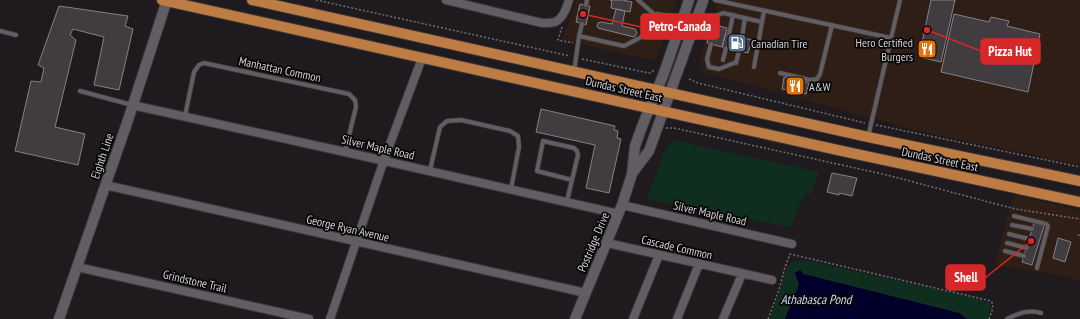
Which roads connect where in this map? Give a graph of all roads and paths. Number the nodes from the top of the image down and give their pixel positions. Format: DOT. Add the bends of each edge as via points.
graph roads {
  1 [pos="165,0"];
  2 [pos="252,0"];
  3 [pos="316,0"];
  4 [pos="446,0"];
  5 [pos="569,0"];
  6 [pos="638,0"];
  7 [pos="689,0"];
  8 [pos="715,0"];
  9 [pos="900,0"];
  10 [pos="703,1"];
  11 [pos="764,11"];
  12 [pos="655,15"];
  13 [pos="733,15"];
  14 [pos="683,18"];
  15 [pos="745,18"];
  16 [pos="559,19"];
  17 [pos="762,22"];
  18 [pos="582,24"];
  19 [pos="832,25"];
  20 [pos="716,26"];
  21 [pos="0,31"];
  22 [pos="729,34"];
  23 [pos="16,35"];
  24 [pos="579,36"];
  25 [pos="742,37"];
  26 [pos="891,38"];
  27 [pos="711,44"];
  28 [pos="578,45"];
  29 [pos="726,48"];
  30 [pos="739,51"];
  31 [pos="422,58"];
  32 [pos="576,58"];
  33 [pos="723,60"];
  34 [pos="754,67"];
  35 [pos="574,72"];
  36 [pos="657,72"];
  37 [pos="780,73"];
  38 [pos="689,79"];
  39 [pos="657,90"];
  40 [pos="80,91"];
  41 [pos="670,93"];
  42 [pos="132,105"];
  43 [pos="650,108"];
  44 [pos="663,111"];
  45 [pos="185,116"];
  46 [pos="871,124"];
  47 [pos="663,128"];
  48 [pos="868,137"];
  49 [pos="345,152"];
  50 [pos="384,160"];
  51 [pos="1080,167"];
  52 [pos="430,170"];
  53 [pos="632,174"];
  54 [pos="572,180"];
  55 [pos="1080,181"];
  56 [pos="105,185"];
  57 [pos="511,189"];
  58 [pos="567,201"];
  59 [pos="1080,202"];
  60 [pos="621,210"];
  61 [pos="1014,216"];
  62 [pos="1080,219"];
  63 [pos="1012,225"];
  64 [pos="1032,230"];
  65 [pos="1009,234"];
  66 [pos="1029,239"];
  67 [pos="356,242"];
  68 [pos="607,243"];
  69 [pos="1007,243"];
  70 [pos="792,244"];
  71 [pos="1027,248"];
  72 [pos="1036,250"];
  73 [pos="1005,251"];
  74 [pos="1041,252"];
  75 [pos="659,255"];
  76 [pos="1024,256"];
  77 [pos="1034,258"];
  78 [pos="1039,260"];
  79 [pos="699,264"];
  80 [pos="77,267"];
  81 [pos="1037,268"];
  82 [pos="742,274"];
  83 [pos="772,280"];
  84 [pos="586,293"];
  85 [pos="1041,313"];
  86 [pos="58,319"];
  87 [pos="309,319"];
  88 [pos="330,319"];
  89 [pos="575,319"];
  90 [pos="633,319"];
  91 [pos="677,319"];
  92 [pos="723,319"];
  93 [pos="768,319"];
  94 [pos="989,319"];
  95 [pos="1007,319"];
  1 -- 31 [label="main road, Dundas Street East"];
  1 -- 42 [label="street, Eighth Line"];
  2 -- 35 [label="main road, Dundas Street East"];
  3 -- 32 [label="path"];
  4 -- 16 [label="street" via="542,23 555,22"];
  5 -- 16 [label="street"];
  6 -- 12 [label="lane"];
  7 -- 14 [label="street, Postridge Drive"];
  8 -- 11 [label="lane"];
  9 -- 26 [label="lane"];
  10 -- 41 [label="street, Postridge Drive"];
  11 -- 17 [label="lane"];
  11 -- 19 [label="lane"];
  12 -- 14 [label="lane"];
  12 -- 24 [label="lane" via="649,33 624,46"];
  13 -- 15 [label="lane"];
  13 -- 20 [label="lane" via="718,15"];
  13 -- 22 [label="lane"];
  14 -- 39 [label="street, Postridge Drive"];
  15 -- 17 [label="lane"];
  15 -- 25 [label="lane"];
  16 -- 28 [label="path" via="563,23 558,40"];
  17 -- 34 [label="lane"];
  18 -- 24 [label="lane"];
  19 -- 26 [label="lane"];
  19 -- 37 [label="lane" via="817,79 810,80"];
  21 -- 23 [label="lane"];
  24 -- 28 [label="lane"];
  26 -- 46 [label="lane"];
  27 -- 30 [label="lane" via="707,59 709,67 719,69 735,63"];
  28 -- 32 [label="lane"];
  29 -- 33 [label="lane"];
  31 -- 43 [label="main road, Dundas Street East"];
  31 -- 50 [label="street"];
  32 -- 35 [label="lane"];
  32 -- 36 [label="path" via="646,74"];
  35 -- 39 [label="main road, Dundas Street East"];
  38 -- 46 [label="path"];
  39 -- 41 [label="main road, Dundas Street East"];
  39 -- 43 [label="street, Postridge Drive"];
  40 -- 42 [label="lane"];
  41 -- 44 [label="street, Postridge Drive"];
  41 -- 48 [label="main road, Dundas Street East"];
  42 -- 45 [label="street, Silver Maple Road"];
  42 -- 56 [label="street, Eighth Line"];
  43 -- 44 [label="main road, Dundas Street East"];
  43 -- 53 [label="street, Postridge Drive" via="635,146"];
  44 -- 53 [label="street, Postridge Drive" via="649,150"];
  44 -- 59 [label="main road, Dundas Street East"];
  45 -- 49 [label="street, Silver Maple Road"];
  45 -- 49 [label="lane, Manhattan Common" via="194,72 204,63 349,94 356,107"];
  46 -- 48 [label="lane"];
  46 -- 51 [label="path"];
  47 -- 62 [label="path" via="674,128 886,175 1016,209"];
  48 -- 55 [label="main road, Dundas Street East"];
  49 -- 50 [label="street, Silver Maple Road"];
  50 -- 52 [label="street, Silver Maple Road"];
  50 -- 67 [label="street"];
  52 -- 57 [label="street, Silver Maple Road"];
  52 -- 57 [label="lane" via="440,127 447,121 461,120 510,131 518,136 519,147"];
  53 -- 60 [label="street, Postridge Drive"];
  54 -- 54 [label="lane" via="577,151 574,148 543,141 537,171"];
  54 -- 58 [label="lane"];
  56 -- 67 [label="street, George Ryan Avenue"];
  56 -- 80 [label="street, Eighth Line"];
  57 -- 58 [label="street, Silver Maple Road"];
  58 -- 60 [label="street, Silver Maple Road"];
  60 -- 68 [label="street, Postridge Drive"];
  60 -- 70 [label="street, Silver Maple Road"];
  61 -- 74 [label="lane" via="1048,226 1041,242"];
  63 -- 64 [label="lane"];
  65 -- 66 [label="lane"];
  67 -- 84 [label="street, George Ryan Avenue"];
  67 -- 88 [label="street"];
  68 -- 75 [label="street, Cascade Common"];
  68 -- 84 [label="street, Postridge Drive"];
  69 -- 71 [label="lane"];
  72 -- 74 [label="lane"];
  73 -- 76 [label="lane"];
  74 -- 78 [label="lane"];
  75 -- 79 [label="street, Cascade Common"];
  75 -- 90 [label="street"];
  77 -- 78 [label="lane"];
  78 -- 81 [label="lane"];
  79 -- 82 [label="street, Cascade Common"];
  79 -- 91 [label="street"];
  80 -- 86 [label="street, Eighth Line"];
  80 -- 87 [label="street, Grindstone Trail"];
  82 -- 83 [label="street, Cascade Common"];
  82 -- 92 [label="street"];
  84 -- 89 [label="street, Postridge Drive"];
  85 -- 95 [label="lane" via="1032,310"];
  93 -- 94 [label="path" via="780,290 790,254 991,301 993,304"];
}
